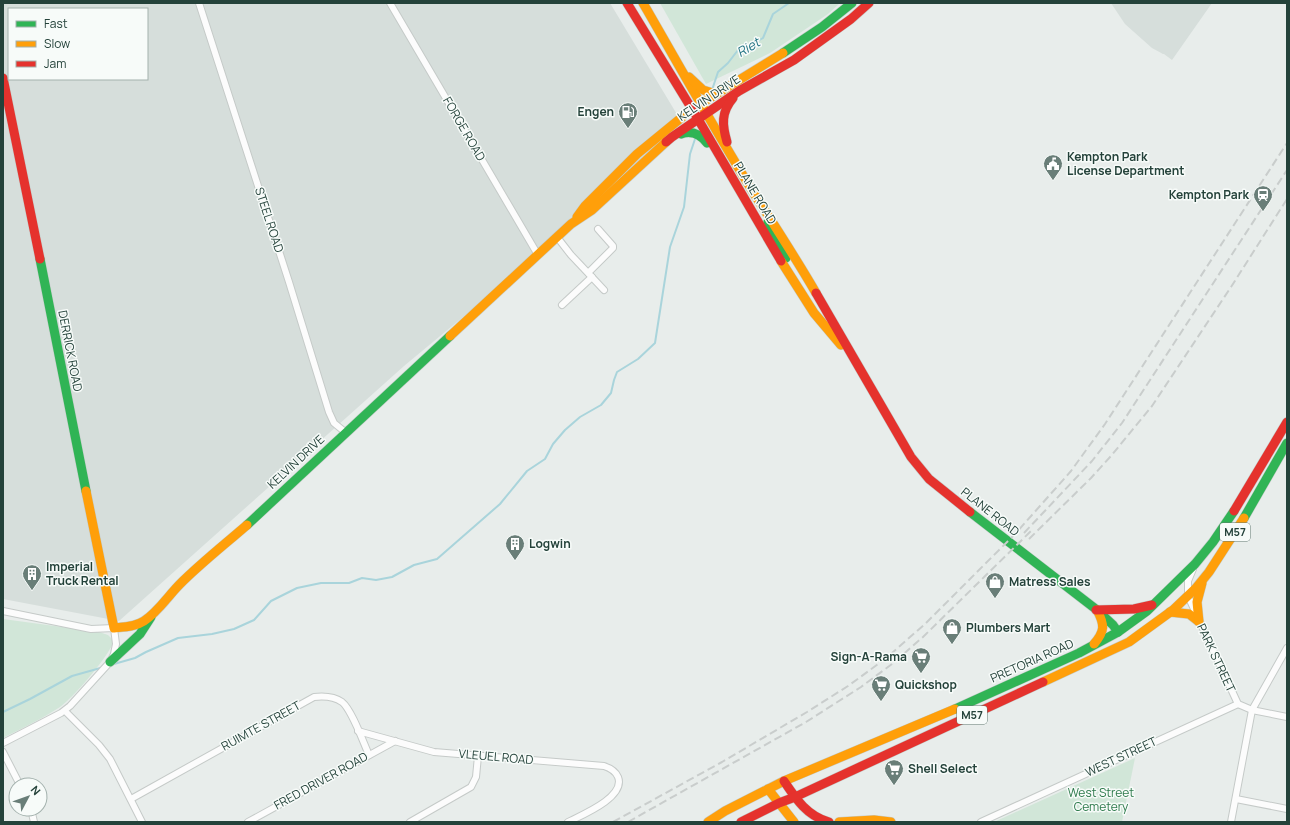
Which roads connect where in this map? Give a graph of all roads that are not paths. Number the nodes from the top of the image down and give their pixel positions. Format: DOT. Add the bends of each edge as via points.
graph roads {
  1 [pos="199,3"];
  2 [pos="390,3"];
  3 [pos="627,3"];
  4 [pos="643,3"];
  5 [pos="852,3"];
  6 [pos="869,3"];
  7 [pos="679,68"];
  8 [pos="3,78"];
  9 [pos="739,91"];
  10 [pos="716,94"];
  11 [pos="701,103"];
  12 [pos="692,109"];
  13 [pos="706,113"];
  14 [pos="698,119"];
  15 [pos="672,137"];
  16 [pos="718,154"];
  17 [pos="733,158"];
  18 [pos="756,196"];
  19 [pos="571,224"];
  20 [pos="598,229"];
  21 [pos="557,237"];
  22 [pos="538,255"];
  23 [pos="786,258"];
  24 [pos="590,275"];
  25 [pos="604,290"];
  26 [pos="562,305"];
  27 [pos="871,389"];
  28 [pos="1287,422"];
  29 [pos="345,432"];
  30 [pos="1287,443"];
  31 [pos="1195,564"];
  32 [pos="1204,578"];
  33 [pos="1188,596"];
  34 [pos="1155,605"];
  35 [pos="1097,610"];
  36 [pos="3,611"];
  37 [pos="1170,612"];
  38 [pos="154,613"];
  39 [pos="1199,622"];
  40 [pos="114,628"];
  41 [pos="1147,629"];
  42 [pos="1118,632"];
  43 [pos="1091,647"];
  44 [pos="1287,648"];
  45 [pos="1113,651"];
  46 [pos="110,662"];
  47 [pos="1238,704"];
  48 [pos="1252,710"];
  49 [pos="65,711"];
  50 [pos="1287,717"];
  51 [pos="914,727"];
  52 [pos="358,731"];
  53 [pos="916,740"];
  54 [pos="395,741"];
  55 [pos="3,744"];
  56 [pos="3,752"];
  57 [pos="369,755"];
  58 [pos="478,756"];
  59 [pos="16,777"];
  60 [pos="784,781"];
  61 [pos="768,789"];
  62 [pos="809,790"];
  63 [pos="795,797"];
  64 [pos="131,799"];
  65 [pos="1236,799"];
  66 [pos="779,803"];
  67 [pos="1287,809"];
  68 [pos="808,813"];
  69 [pos="142,822"];
  70 [pos="248,822"];
  71 [pos="410,822"];
  72 [pos="568,822"];
  73 [pos="708,822"];
  74 [pos="741,822"];
  75 [pos="794,822"];
  76 [pos="829,822"];
  77 [pos="839,822"];
  78 [pos="891,822"];
  79 [pos="982,822"];
  80 [pos="1231,822"];
  1 -- 29 [label="street, STEEL ROAD" via="329,412 334,423"];
  2 -- 22 [label="street, FORGE ROAD"];
  3 -- 12 [label="main road, PLANE ROAD"];
  4 -- 7 [label="main road, PLANE ROAD"];
  5 -- 10 [label="main road, KELVIN DRIVE" via="816,30"];
  6 -- 9 [label="main road, KELVIN DRIVE" via="794,60"];
  7 -- 10 [label="main road" via="703,90"];
  7 -- 11 [label="main road, PLANE ROAD"];
  8 -- 40 [label="main road, DERRICK ROAD"];
  9 -- 13 [label="main road, KELVIN DRIVE"];
  9 -- 17 [label="main road" via="724,110 722,120"];
  10 -- 11 [label="main road, KELVIN DRIVE"];
  11 -- 12 [label="main road, KELVIN DRIVE"];
  11 -- 13 [label="main road, PLANE ROAD"];
  12 -- 14 [label="main road, PLANE ROAD"];
  12 -- 19 [label="main road, KELVIN DRIVE" via="637,154"];
  13 -- 14 [label="main road, KELVIN DRIVE"];
  13 -- 17 [label="main road, PLANE ROAD"];
  14 -- 15 [label="main road, KELVIN DRIVE"];
  14 -- 16 [label="main road, PLANE ROAD"];
  15 -- 16 [label="main road" via="684,132 695,132"];
  15 -- 19 [label="main road, KELVIN DRIVE" via="592,210"];
  16 -- 27 [label="main road, PLANE ROAD" via="780,262 814,313 844,348"];
  17 -- 18 [label="main road, PLANE ROAD"];
  18 -- 23 [label="main road"];
  18 -- 27 [label="main road, PLANE ROAD" via="797,260"];
  19 -- 21 [label="main road, KELVIN DRIVE"];
  20 -- 24 [label="street" via="613,248"];
  21 -- 22 [label="main road, KELVIN DRIVE"];
  21 -- 24 [label="street"];
  22 -- 29 [label="main road, KELVIN DRIVE"];
  24 -- 25 [label="street"];
  24 -- 26 [label="street"];
  27 -- 35 [label="main road, PLANE ROAD" via="911,457 928,479"];
  28 -- 31 [label="main road, PRETORIA ROAD / M57" via="1234,511"];
  29 -- 38 [label="main road, KELVIN DRIVE" via="246,526 209,556"];
  30 -- 32 [label="main road, PRETORIA ROAD / M57"];
  31 -- 33 [label="street, PARK STREET" via="1188,581"];
  31 -- 34 [label="main road, PRETORIA ROAD / M57"];
  32 -- 33 [label="main road, PRETORIA ROAD / M57"];
  32 -- 39 [label="main road" via="1196,602"];
  33 -- 37 [label="main road, PRETORIA ROAD / M57"];
  33 -- 39 [label="street, PARK STREET"];
  34 -- 35 [label="main road" via="1134,609"];
  34 -- 42 [label="main road, PRETORIA ROAD / M57"];
  35 -- 42 [label="main road, PLANE ROAD"];
  35 -- 43 [label="main road" via="1104,626 1099,638"];
  36 -- 40 [label="street, KELVIN DRIVE" via="91,629"];
  37 -- 39 [label="main road" via="1188,614"];
  37 -- 41 [label="main road, PRETORIA ROAD / M57"];
  38 -- 40 [label="main road, KELVIN DRIVE" via="136,625"];
  38 -- 46 [label="main road" via="140,634"];
  39 -- 47 [label="street, PARK STREET"];
  40 -- 46 [label="street" via="116,649"];
  41 -- 42 [label="main road"];
  41 -- 45 [label="main road, PRETORIA ROAD / M57"];
  42 -- 43 [label="main road, PRETORIA ROAD / M57"];
  42 -- 45 [label="main road" via="1119,641"];
  43 -- 51 [label="main road, PRETORIA ROAD / M57"];
  44 -- 48 [label="street"];
  45 -- 53 [label="main road, PRETORIA ROAD / M57"];
  46 -- 49 [label="street"];
  47 -- 48 [label="street, PARK STREET"];
  47 -- 79 [label="street, WEST STREET"];
  48 -- 50 [label="street, PARK STREET"];
  48 -- 65 [label="street"];
  49 -- 55 [label="street"];
  49 -- 64 [label="street" via="105,753"];
  51 -- 53 [label="main road"];
  51 -- 60 [label="main road, PRETORIA ROAD / M57"];
  52 -- 54 [label="street, VLEUEL ROAD"];
  52 -- 57 [label="street, RUIMTE STREET"];
  52 -- 64 [label="street, RUIMTE STREET" via="343,703 330,698 314,697"];
  53 -- 62 [label="main road, PRETORIA ROAD / M57"];
  54 -- 57 [label="street, FRED DRIVER ROAD"];
  54 -- 58 [label="street, VLEUEL ROAD" via="434,752"];
  56 -- 59 [label="street"];
  57 -- 70 [label="street, FRED DRIVER ROAD"];
  58 -- 71 [label="street" via="476,777 470,787"];
  58 -- 72 [label="street, VLEUEL ROAD" via="604,766 610,769 617,776 617,791 610,799"];
  60 -- 61 [label="main road, PRETORIA ROAD / M57"];
  60 -- 63 [label="main road"];
  61 -- 66 [label="main road"];
  61 -- 73 [label="main road, PRETORIA ROAD / M57"];
  62 -- 63 [label="main road, PRETORIA ROAD / M57"];
  62 -- 68 [label="main road" via="805,802"];
  63 -- 66 [label="main road, PRETORIA ROAD / M57"];
  63 -- 68 [label="main road"];
  64 -- 69 [label="street"];
  65 -- 67 [label="street"];
  65 -- 80 [label="street"];
  66 -- 74 [label="main road, PRETORIA ROAD / M57"];
  66 -- 75 [label="main road"];
  68 -- 76 [label="main road" via="816,819"];
  77 -- 78 [label="main road"];
}
